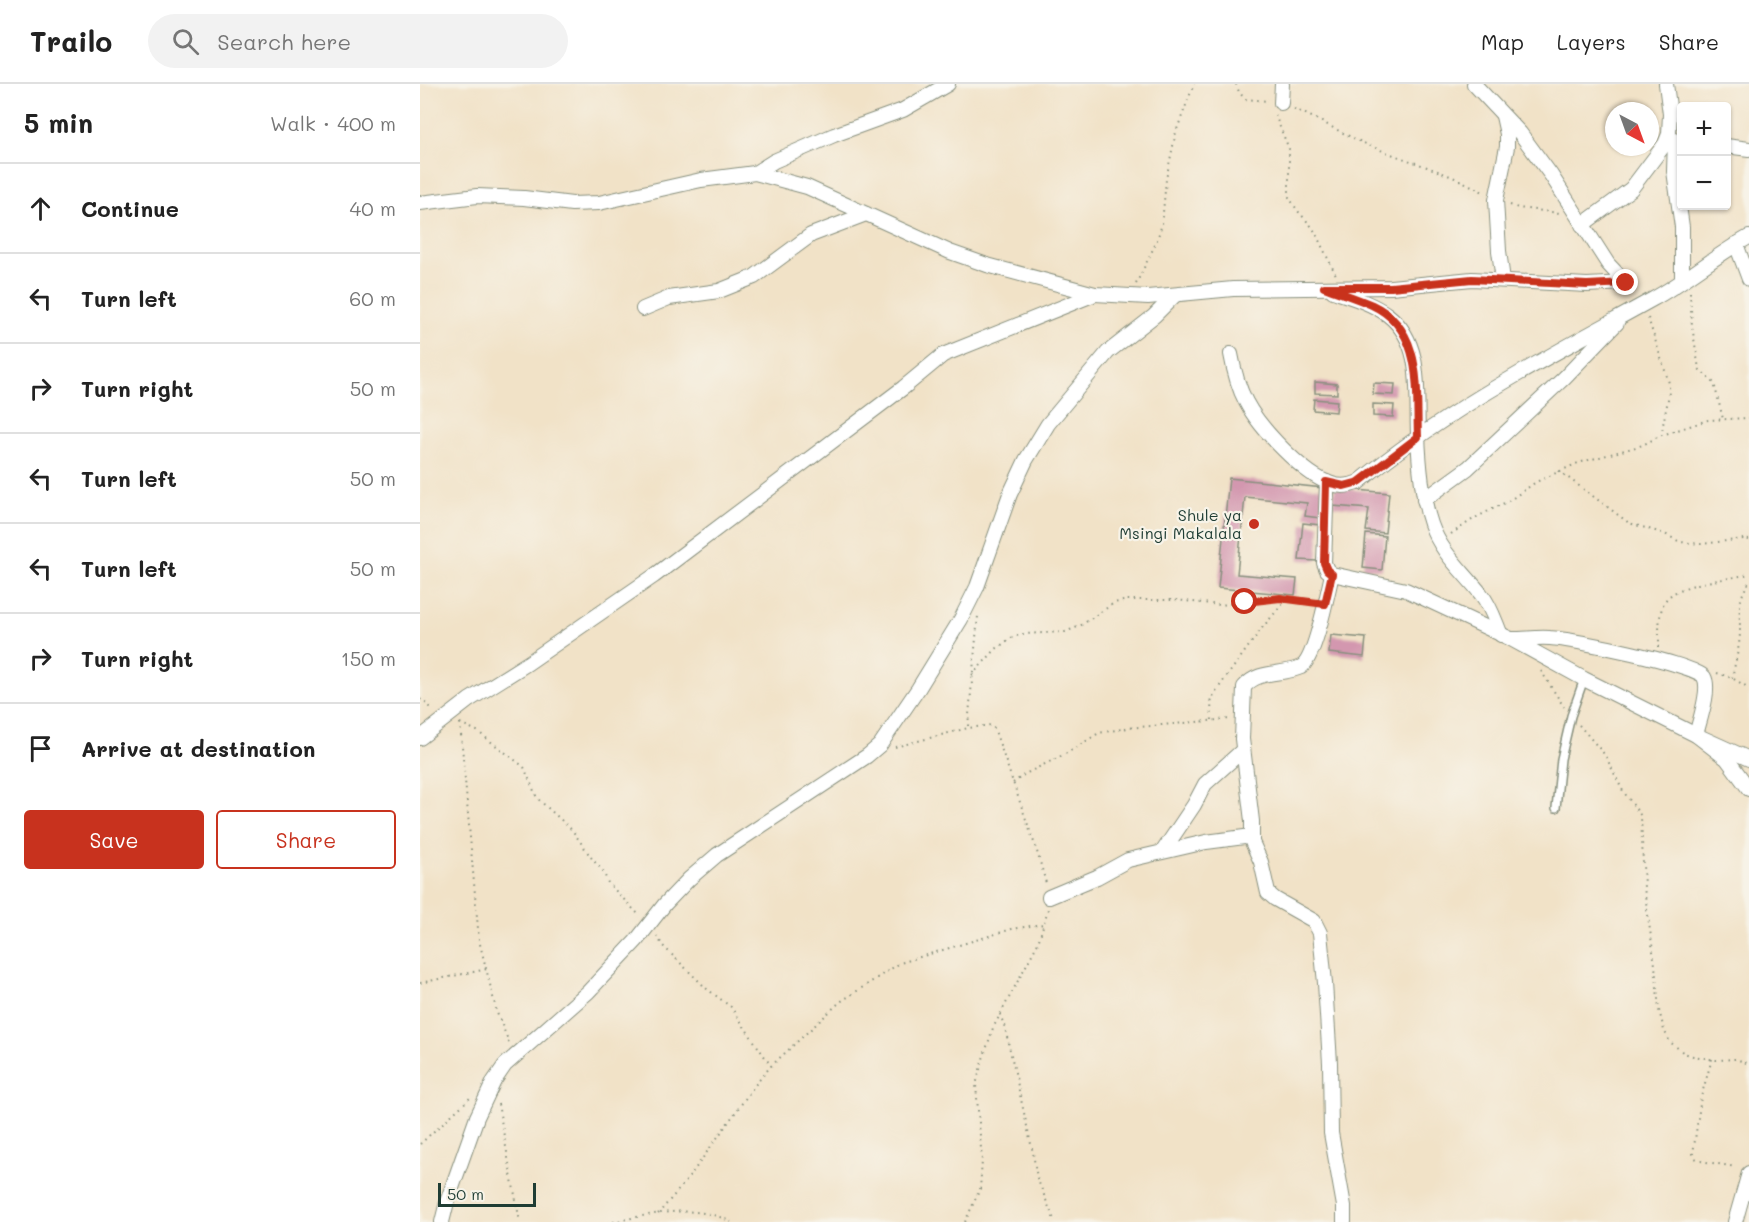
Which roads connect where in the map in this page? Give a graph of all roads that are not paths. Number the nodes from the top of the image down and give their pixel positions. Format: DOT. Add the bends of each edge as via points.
graph roads {
  1 [pos="948,84"];
  2 [pos="1282,84"];
  3 [pos="1474,84"];
  4 [pos="1666,84"];
  5 [pos="1276,102"];
  6 [pos="1502,112"];
  7 [pos="1675,140"];
  8 [pos="1731,147"];
  9 [pos="1749,149"];
  10 [pos="755,173"];
  11 [pos="420,203"];
  12 [pos="866,214"];
  13 [pos="1579,220"];
  14 [pos="1749,237"];
  15 [pos="1736,244"];
  16 [pos="1685,278"];
  17 [pos="1749,279"];
  18 [pos="1503,280"];
  19 [pos="1324,287"];
  20 [pos="1095,294"];
  21 [pos="1175,295"];
  22 [pos="643,309"];
  23 [pos="1627,312"];
  24 [pos="1231,354"];
  25 [pos="1418,437"];
  26 [pos="1326,482"];
  27 [pos="1424,500"];
  28 [pos="1332,574"];
  29 [pos="1506,637"];
  30 [pos="1584,680"];
  31 [pos="1696,735"];
  32 [pos="420,738"];
  33 [pos="1243,750"];
  34 [pos="1749,759"];
  35 [pos="1749,789"];
  36 [pos="1556,808"];
  37 [pos="1252,836"];
  38 [pos="1163,851"];
  39 [pos="1049,897"];
  40 [pos="1744,1170"];
  41 [pos="442,1222"];
  42 [pos="1344,1222"];
  43 [pos="1735,1222"];
  1 -- 10 [label="street" via="903,110 834,135"];
  2 -- 5 [label="street"];
  3 -- 6 [label="street"];
  4 -- 7 [label="street"];
  6 -- 13 [label="street" via="1551,175"];
  6 -- 18 [label="street" via="1507,147 1496,200"];
  7 -- 13 [label="street" via="1631,189"];
  7 -- 16 [label="street" via="1674,171"];
  8 -- 9 [label="street"];
  10 -- 11 [label="street" via="701,180 599,203 477,196"];
  10 -- 12 [label="street" via="807,187"];
  12 -- 20 [label="street" via="987,265"];
  12 -- 22 [label="street" via="811,235 754,277 719,291 676,296"];
  13 -- 18 [label="street" via="1608,264 1626,283"];
  14 -- 15 [label="street"];
  15 -- 16 [label="street"];
  15 -- 17 [label="street"];
  16 -- 23 [label="street"];
  18 -- 19 [label="street"];
  19 -- 21 [label="street"];
  19 -- 25 [label="street" via="1387,314 1408,338 1416,372"];
  20 -- 21 [label="street"];
  20 -- 32 [label="street" via="943,355 654,576"];
  21 -- 41 [label="street" via="1108,352 1048,424 1014,485 961,619 880,745 717,855 665,904 588,992 505,1065 477,1117"];
  23 -- 25 [label="street"];
  23 -- 27 [label="street" via="1564,378 1476,460"];
  24 -- 26 [label="street" via="1247,404 1269,435"];
  25 -- 26 [label="street" via="1359,482 1344,486"];
  25 -- 27 [label="street"];
  26 -- 28 [label="street" via="1324,563"];
  27 -- 29 [label="street" via="1449,559 1488,603"];
  28 -- 29 [label="street" via="1406,590"];
  28 -- 33 [label="street" via="1312,651 1305,663 1248,682 1243,692"];
  29 -- 30 [label="street"];
  29 -- 31 [label="street" via="1549,638 1658,659 1699,672 1706,689"];
  30 -- 31 [label="street"];
  30 -- 36 [label="lane" via="1561,759"];
  31 -- 34 [label="street"];
  31 -- 35 [label="street" via="1727,759"];
  33 -- 37 [label="street"];
  33 -- 38 [label="street" via="1205,784"];
  37 -- 38 [label="street"];
  37 -- 42 [label="street" via="1268,893 1314,921 1320,933 1331,1133"];
  38 -- 39 [label="street" via="1128,860"];
  40 -- 43 [label="street"];
}
